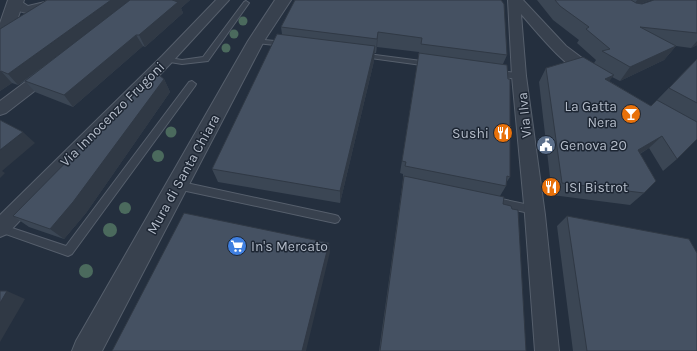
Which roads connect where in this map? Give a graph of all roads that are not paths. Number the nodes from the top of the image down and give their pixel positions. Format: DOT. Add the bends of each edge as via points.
graph roads {
  1 [pos="223,0"];
  2 [pos="283,0"];
  3 [pos="515,0"];
  4 [pos="16,1"];
  5 [pos="57,2"];
  6 [pos="246,3"];
  7 [pos="545,32"];
  8 [pos="2,36"];
  9 [pos="256,40"];
  10 [pos="517,43"];
  11 [pos="297,46"];
  12 [pos="358,54"];
  13 [pos="167,59"];
  14 [pos="62,62"];
  15 [pos="436,65"];
  16 [pos="489,73"];
  17 [pos="519,76"];
  18 [pos="605,81"];
  19 [pos="192,84"];
  20 [pos="0,109"];
  21 [pos="177,185"];
  22 [pos="483,199"];
  23 [pos="534,210"];
  24 [pos="335,219"];
  25 [pos="0,228"];
  26 [pos="86,351"];
  27 [pos="547,351"];
  1 -- 13 [label="street, Via Innocenzo Frugoni"];
  2 -- 9 [label="street, Mura di Santa Chiara"];
  3 -- 7 [label="street"];
  3 -- 10 [label="street, Via Ilva"];
  4 -- 5 [label="street" via="19,8 26,10"];
  4 -- 8 [label="street"];
  5 -- 8 [label="street"];
  6 -- 13 [label="lane" via="205,59 182,62"];
  7 -- 10 [label="street" via="532,34"];
  7 -- 18 [label="street" via="578,65"];
  9 -- 11 [label="lane"];
  9 -- 21 [label="street, Mura di Santa Chiara"];
  10 -- 17 [label="street, Via Ilva"];
  12 -- 15 [label="lane"];
  13 -- 25 [label="street, Via Innocenzo Frugoni"];
  14 -- 20 [label="street"];
  16 -- 17 [label="lane"];
  17 -- 23 [label="street, Via Ilva"];
  19 -- 25 [label="lane, Via Innocenzo Frugoni" via="68,251"];
  21 -- 24 [label="lane"];
  21 -- 26 [label="street, Mura di Santa Chiara"];
  22 -- 23 [label="lane"];
  23 -- 27 [label="street, Via Ilva"];
}
